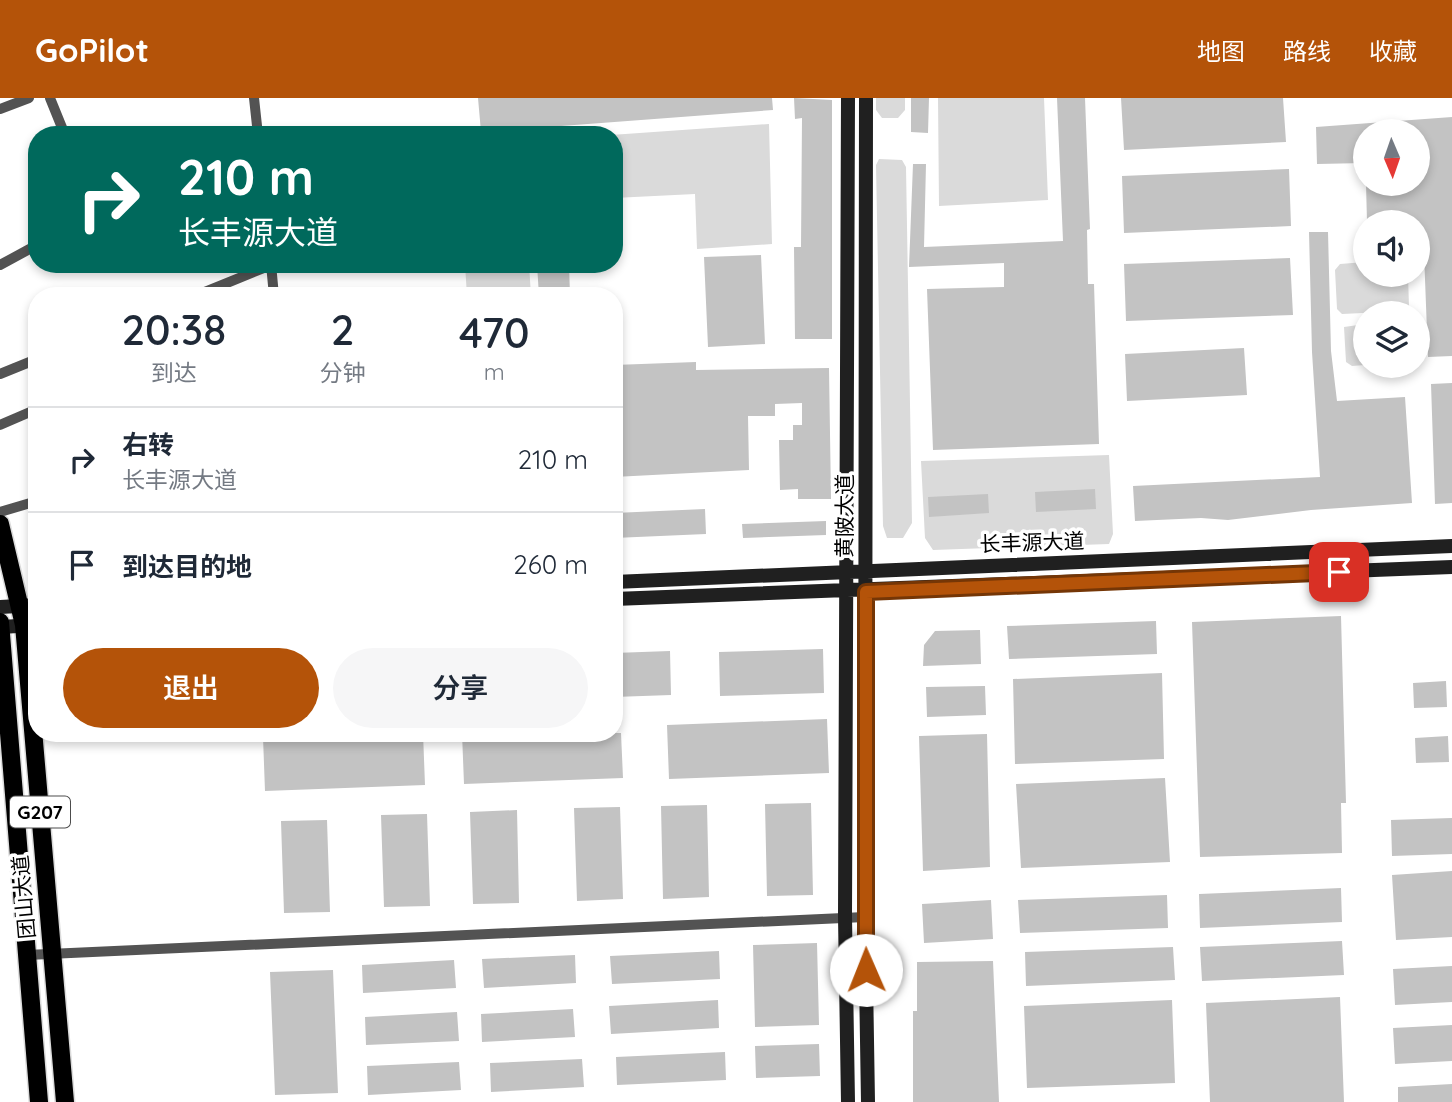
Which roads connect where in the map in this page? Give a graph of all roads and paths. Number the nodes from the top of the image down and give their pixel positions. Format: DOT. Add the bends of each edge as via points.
graph roads {
  1 [pos="29,98"];
  2 [pos="50,98"];
  3 [pos="254,98"];
  4 [pos="848,98"];
  5 [pos="866,98"];
  6 [pos="0,109"];
  7 [pos="61,126"];
  8 [pos="257,126"];
  9 [pos="28,250"];
  10 [pos="0,265"];
  11 [pos="251,273"];
  12 [pos="217,287"];
  13 [pos="28,363"];
  14 [pos="0,374"];
  15 [pos="28,413"];
  16 [pos="0,425"];
  17 [pos="28,504"];
  18 [pos="0,512"];
  19 [pos="0,524"];
  20 [pos="1452,545"];
  21 [pos="1452,567"];
  22 [pos="866,571"];
  23 [pos="846,572"];
  24 [pos="623,582"];
  25 [pos="847,592"];
  26 [pos="866,592"];
  27 [pos="623,600"];
  28 [pos="28,606"];
  29 [pos="0,607"];
  30 [pos="28,625"];
  31 [pos="0,626"];
  32 [pos="38,742"];
  33 [pos="845,917"];
  34 [pos="865,917"];
  35 [pos="52,952"];
  36 [pos="27,955"];
  37 [pos="39,1102"];
  38 [pos="65,1102"];
  39 [pos="848,1102"];
  40 [pos="869,1102"];
  1 -- 6 [label="street"];
  2 -- 7 [label="street"];
  3 -- 8 [label="street"];
  4 -- 23 [label="street, 黄陂大道"];
  5 -- 22 [label="street, 黄陂大道"];
  9 -- 10 [label="street"];
  11 -- 12 [label="street"];
  13 -- 14 [label="street"];
  15 -- 16 [label="street"];
  17 -- 18 [label="street"];
  19 -- 28 [label="highway, 团山大道 / G207"];
  20 -- 22 [label="street, 长丰源大道"];
  21 -- 26 [label="street, 长丰源大道"];
  22 -- 23 [label="street, 长丰源大道"];
  22 -- 26 [label="street, 黄陂大道"];
  23 -- 24 [label="street, 长丰源大道"];
  23 -- 25 [label="street, 黄陂大道"];
  25 -- 26 [label="street, 长丰源大道"];
  25 -- 27 [label="street, 长丰源大道"];
  25 -- 33 [label="street, 黄陂大道"];
  26 -- 34 [label="street, 黄陂大道"];
  28 -- 29 [label="street"];
  30 -- 31 [label="street"];
  31 -- 36 [label="highway, 团山大道 / G207"];
  32 -- 35 [label="highway, 团山大道 / G207"];
  33 -- 34 [label="street"];
  33 -- 35 [label="street"];
  33 -- 39 [label="street, 黄陂大道"];
  34 -- 40 [label="street, 黄陂大道"];
  35 -- 36 [label="street"];
  35 -- 38 [label="highway, 团山大道 / G207"];
  36 -- 37 [label="highway, 团山大道 / G207"];
}
